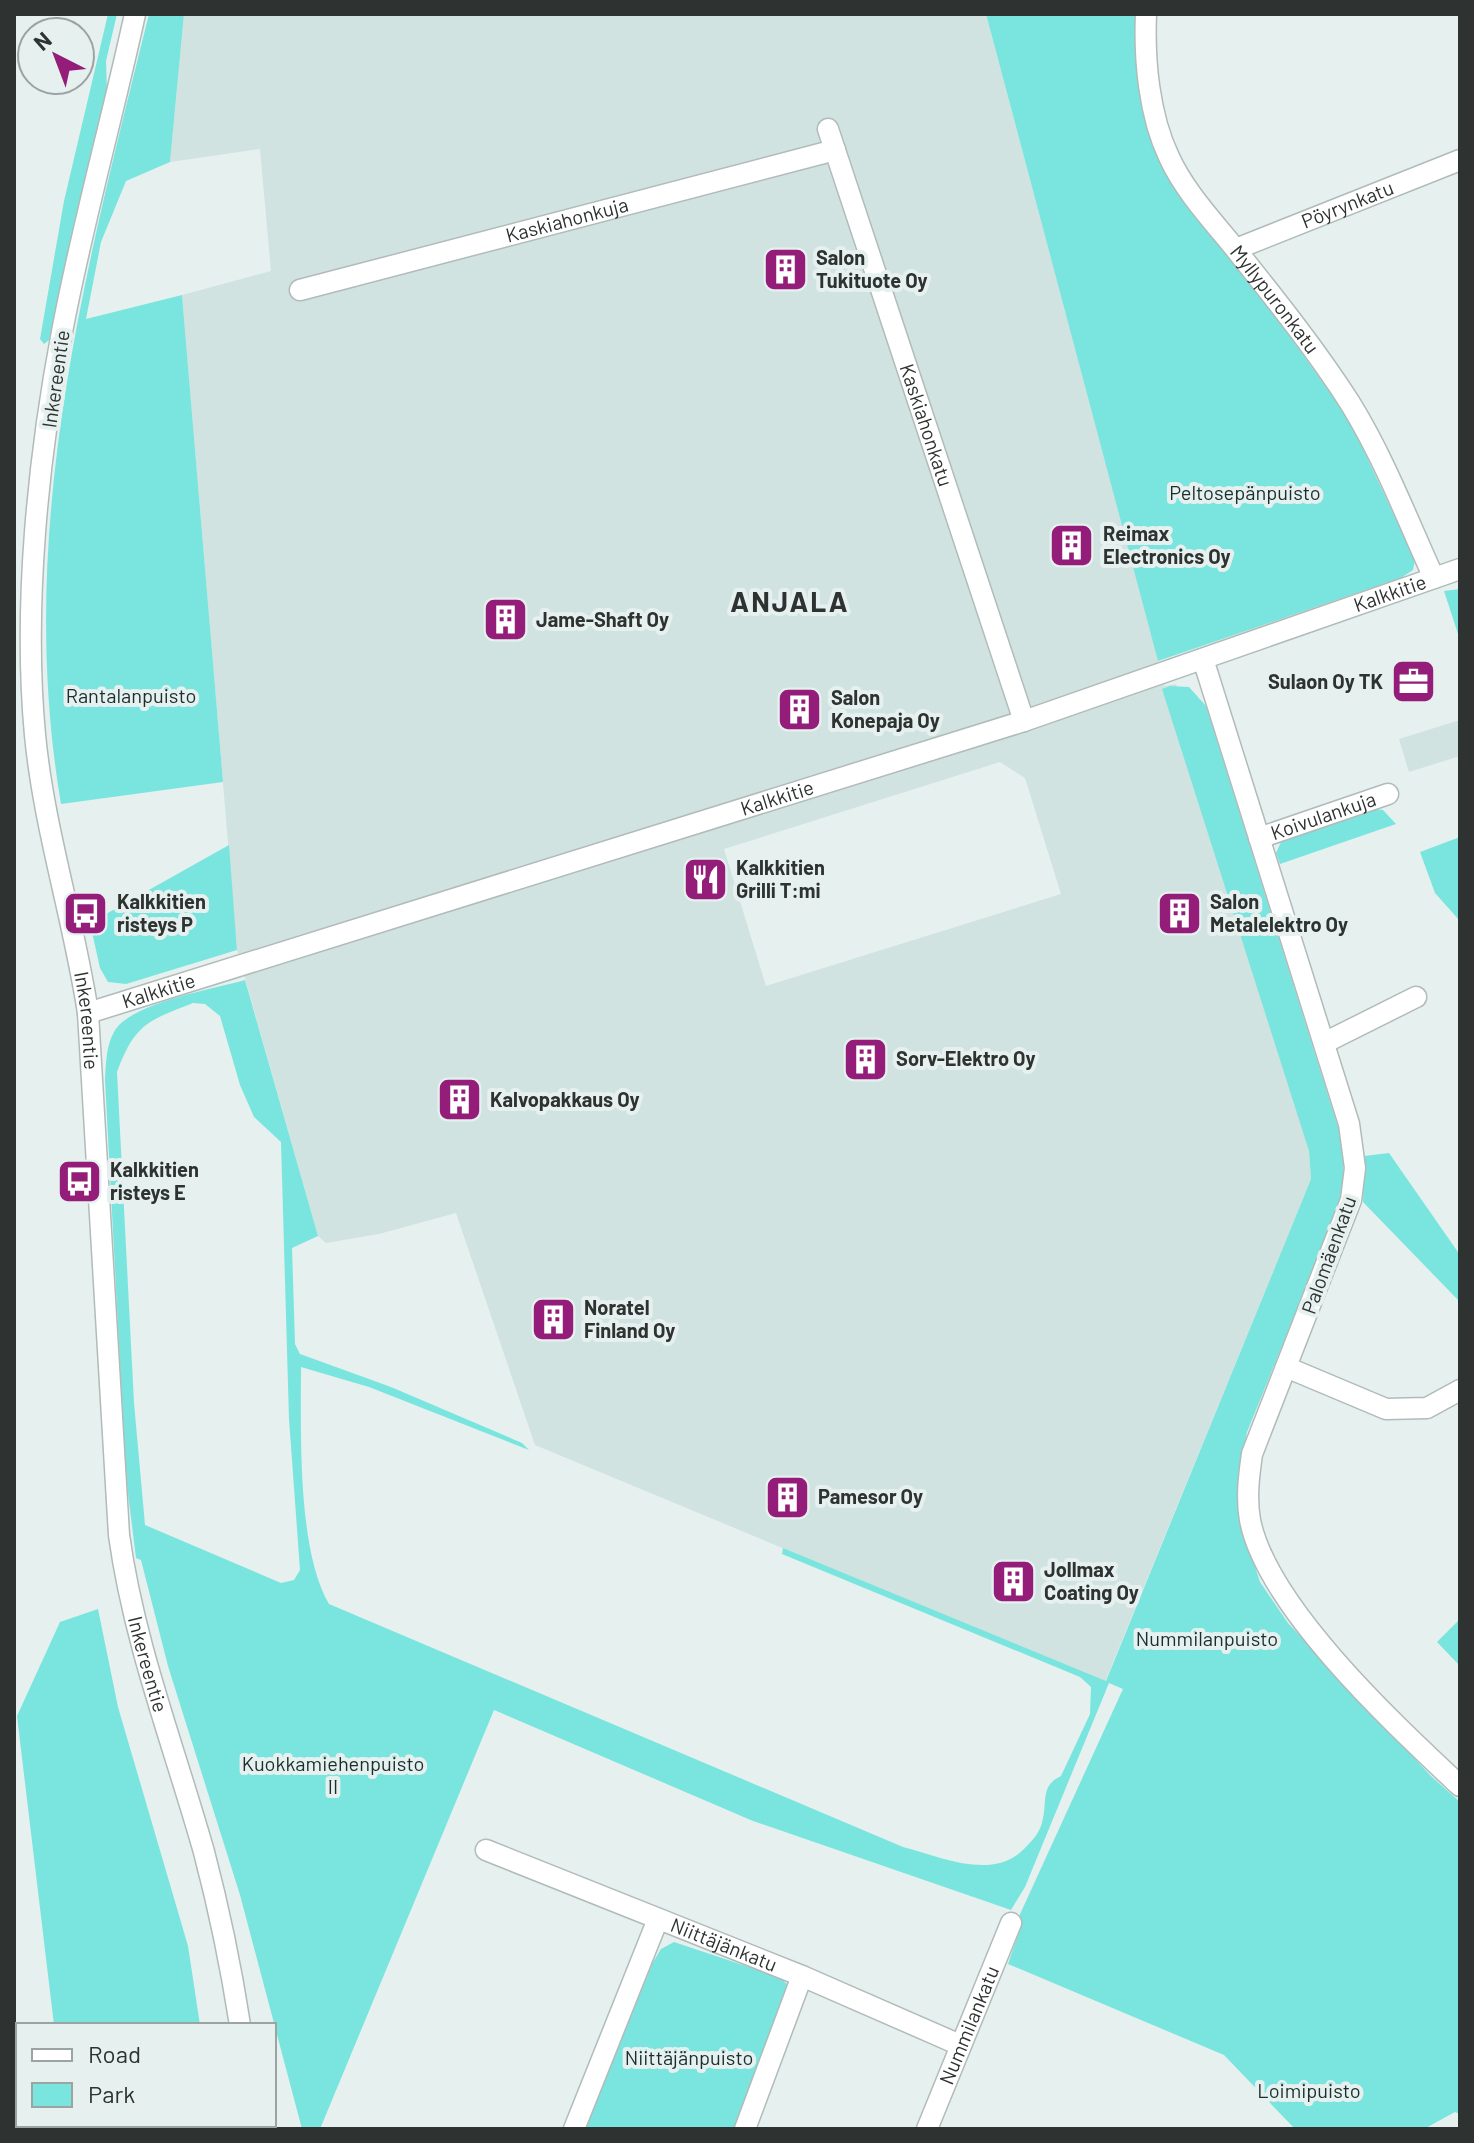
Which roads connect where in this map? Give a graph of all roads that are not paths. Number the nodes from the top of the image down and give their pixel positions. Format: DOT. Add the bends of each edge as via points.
graph roads {
  1 [pos="135,14"];
  2 [pos="1146,14"];
  3 [pos="828,129"];
  4 [pos="835,150"];
  5 [pos="1460,160"];
  6 [pos="1236,249"];
  7 [pos="300,290"];
  8 [pos="1460,569"];
  9 [pos="1434,578"];
  10 [pos="1203,659"];
  11 [pos="1024,721"];
  12 [pos="1388,794"];
  13 [pos="1259,838"];
  14 [pos="1416,997"];
  15 [pos="88,1013"];
  16 [pos="1324,1043"];
  17 [pos="1286,1367"];
  18 [pos="1460,1390"];
  19 [pos="1460,1786"];
  20 [pos="486,1850"];
  21 [pos="658,1919"];
  22 [pos="1011,1923"];
  23 [pos="802,1976"];
  24 [pos="240,2023"];
  25 [pos="960,2045"];
  26 [pos="574,2129"];
  27 [pos="745,2129"];
  28 [pos="927,2129"];
  1 -- 15 [label="street, Inkereentie" via="61,332 36,540 35,735"];
  2 -- 6 [label="street, Myllypuronkatu" via="1146,53 1161,138 1187,188"];
  3 -- 4 [label="street, Kaskiahonkatu"];
  4 -- 7 [label="street, Kaskiahonkuja"];
  4 -- 11 [label="street, Kaskiahonkatu"];
  5 -- 6 [label="street, Pöyrynkatu"];
  6 -- 9 [label="street, Myllypuronkatu" via="1349,402"];
  8 -- 9 [label="street, Kalkkitie"];
  9 -- 10 [label="street, Kalkkitie"];
  10 -- 11 [label="street, Kalkkitie"];
  10 -- 13 [label="street, Palomäenkatu"];
  11 -- 15 [label="street, Kalkkitie"];
  12 -- 13 [label="street, Koivulankuja"];
  13 -- 16 [label="street, Palomäenkatu"];
  14 -- 16 [label="street"];
  15 -- 24 [label="street, Inkereentie" via="125,1582 204,1852"];
  16 -- 17 [label="street, Palomäenkatu" via="1349,1124 1355,1180 1343,1226"];
  17 -- 18 [label="street" via="1386,1409 1427,1408"];
  17 -- 19 [label="street, Palomäenkatu" via="1252,1454 1249,1505 1258,1546 1275,1582 1309,1629"];
  20 -- 21 [label="street, Niittäjänkatu"];
  21 -- 23 [label="street, Niittäjänkatu"];
  21 -- 26 [label="street"];
  22 -- 25 [label="street, Nummilankatu"];
  23 -- 25 [label="street, Niittäjänkatu"];
  23 -- 27 [label="street"];
  25 -- 28 [label="street, Nummilankatu"];
}
